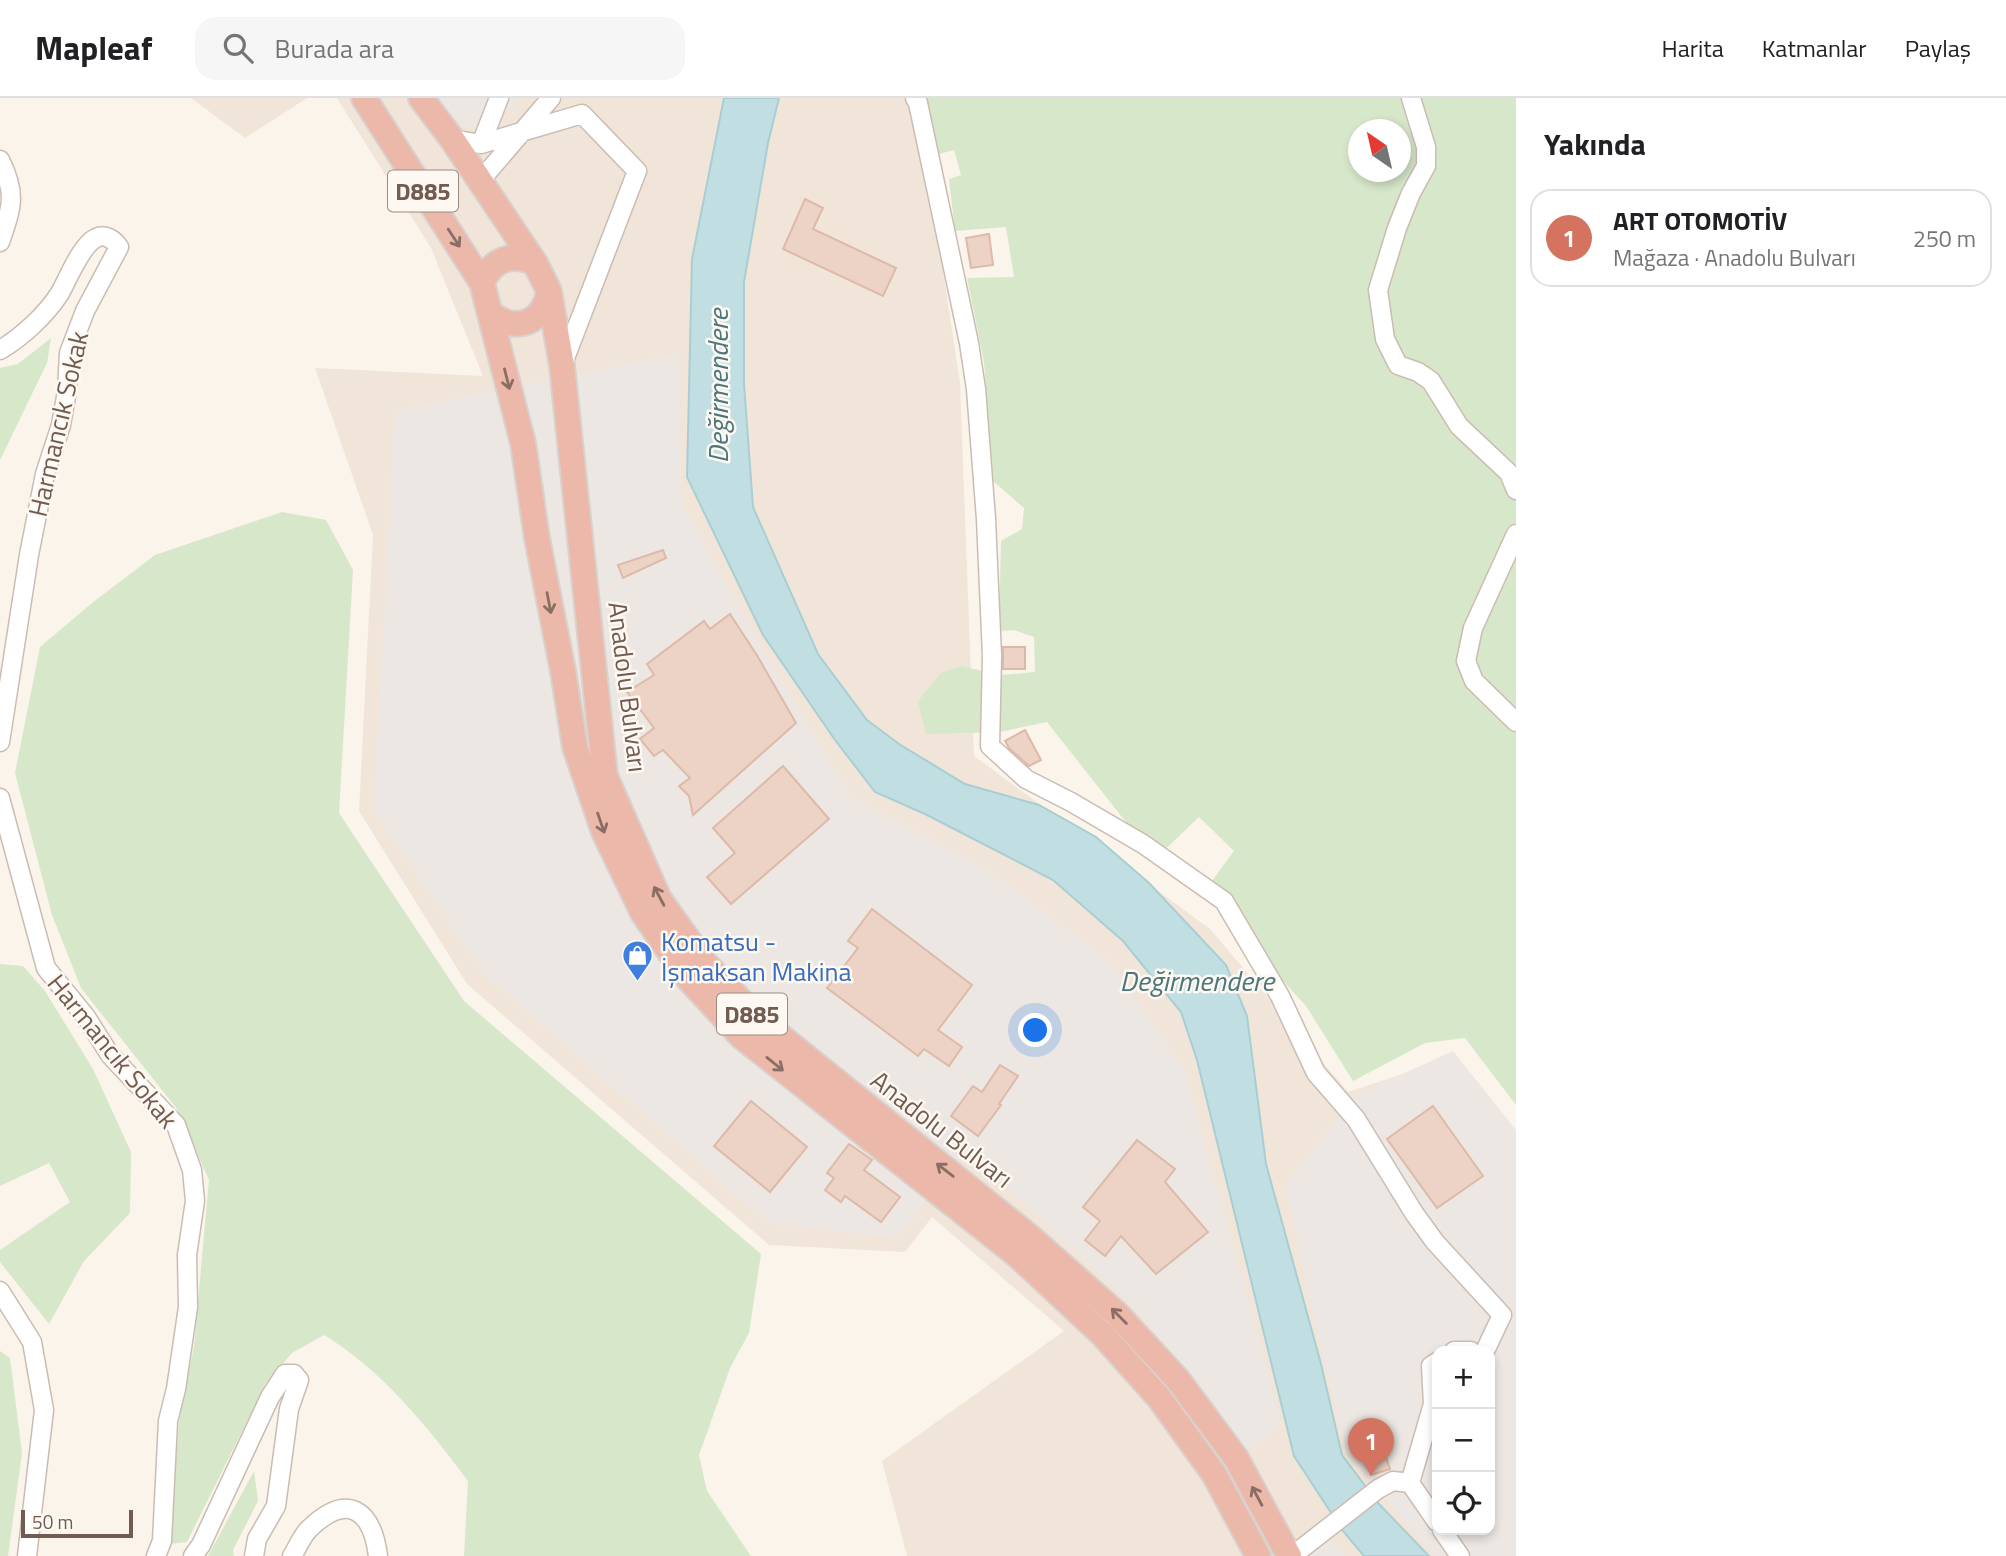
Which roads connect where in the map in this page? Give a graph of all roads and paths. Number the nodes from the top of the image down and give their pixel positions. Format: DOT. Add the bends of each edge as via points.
graph roads {
  1 [pos="364,98"];
  2 [pos="421,98"];
  3 [pos="499,98"];
  4 [pos="551,98"];
  5 [pos="915,98"];
  6 [pos="1411,98"];
  7 [pos="520,132"];
  8 [pos="452,139"];
  9 [pos="481,144"];
  10 [pos="0,160"];
  11 [pos="480,181"];
  12 [pos="0,242"];
  13 [pos="535,263"];
  14 [pos="482,283"];
  15 [pos="549,291"];
  16 [pos="490,313"];
  17 [pos="0,350"];
  18 [pos="562,366"];
  19 [pos="1516,489"];
  20 [pos="1516,534"];
  21 [pos="1516,722"];
  22 [pos="0,741"];
  23 [pos="0,797"];
  24 [pos="0,1291"];
  25 [pos="1487,1346"];
  26 [pos="1432,1365"];
  27 [pos="1432,1385"];
  28 [pos="1432,1407"];
  29 [pos="1410,1483"];
  30 [pos="1432,1515"];
  31 [pos="1445,1535"];
  32 [pos="27,1556"];
  33 [pos="156,1556"];
  34 [pos="193,1556"];
  35 [pos="254,1556"];
  36 [pos="292,1556"];
  37 [pos="379,1556"];
  38 [pos="1258,1556"];
  39 [pos="1291,1556"];
  40 [pos="1460,1556"];
  1 -- 14 [label="highway, Anadolu Bulvarı / D885, one-way"];
  2 -- 8 [label="highway, Anadolu Bulvarı / D885"];
  3 -- 9 [label="street"];
  4 -- 7 [label="street"];
  5 -- 25 [label="street" via="976,389 992,656 990,746 1026,779 1143,844 1224,901 1280,996 1316,1073 1356,1119 1435,1242 1502,1315"];
  6 -- 19 [label="street" via="1426,147 1426,166 1397,228 1378,290 1385,338 1398,365 1431,381 1459,426 1509,474"];
  7 -- 9 [label="street"];
  7 -- 11 [label="street"];
  7 -- 18 [label="street" via="582,114 637,171"];
  8 -- 9 [label="street"];
  8 -- 11 [label="highway, Anadolu Bulvarı / D885"];
  10 -- 12 [label="street" via="13,197"];
  11 -- 13 [label="highway, Anadolu Bulvarı / D885"];
  13 -- 14 [label="highway" via="526,258 503,259"];
  13 -- 15 [label="highway, Anadolu Bulvarı"];
  14 -- 16 [label="highway, Anadolu Bulvarı"];
  15 -- 16 [label="highway" via="541,312 522,324 510,324"];
  15 -- 18 [label="highway, Anadolu Bulvarı / D885"];
  16 -- 38 [label="highway, Anadolu Bulvarı / D885, one-way" via="523,443 575,747 604,832 643,913 687,977 741,1036 1016,1254 1102,1334 1160,1399 1214,1474"];
  17 -- 22 [label="street, Harmancık Sokak" via="58,296 94,238 113,240 119,247 69,353 61,425 45,474 29,555"];
  39 -- 18 [label="highway, Anadolu Bulvarı / D885, one-way" via="1236,1458 1178,1380 1117,1314 1030,1237 755,1016 704,962 659,900 605,776"];
  20 -- 21 [label="street" via="1473,628 1466,661 1474,681"];
  23 -- 33 [label="street, Harmancık Sokak" via="46,968 110,1055 176,1125 192,1170 195,1201 187,1255 188,1307 168,1421 162,1541"];
  24 -- 32 [label="street" via="32,1342 44,1410"];
  26 -- 27 [label="street"];
  28 -- 29 [label="street"];
  29 -- 30 [label="street"];
  29 -- 39 [label="street" via="1393,1481 1378,1489"];
  31 -- 40 [label="street"];
  34 -- 35 [label="street" via="270,1397 285,1374 294,1374 299,1380 289,1409 276,1506 257,1539"];
  36 -- 37 [label="street" via="308,1529 342,1510 356,1510 376,1535"];
}
